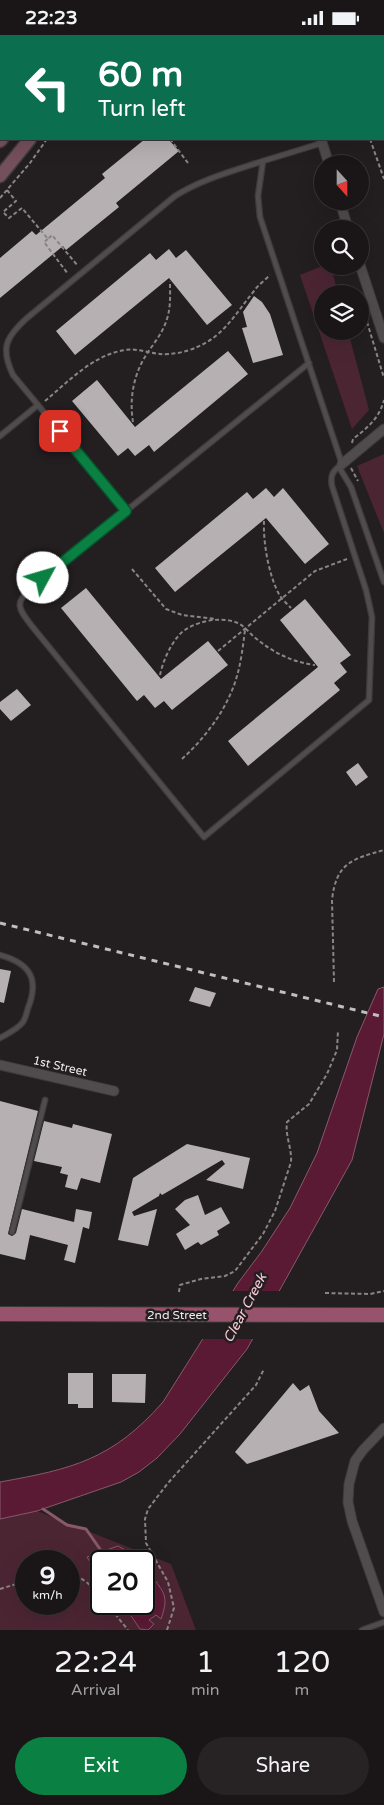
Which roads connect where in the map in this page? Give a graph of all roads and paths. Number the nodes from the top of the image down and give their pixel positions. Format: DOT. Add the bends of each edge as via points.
graph roads {
  1 [pos="29,140"];
  2 [pos="46,140"];
  3 [pos="171,140"];
  4 [pos="370,140"];
  5 [pos="322,141"];
  6 [pos="326,155"];
  7 [pos="263,161"];
  8 [pos="188,163"];
  9 [pos="0,176"];
  10 [pos="384,179"];
  11 [pos="7,190"];
  12 [pos="0,198"];
  13 [pos="48,239"];
  14 [pos="83,272"];
  15 [pos="270,275"];
  16 [pos="363,275"];
  17 [pos="73,280"];
  18 [pos="170,281"];
  19 [pos="369,328"];
  20 [pos="384,338"];
  21 [pos="148,352"];
  22 [pos="309,363"];
  23 [pos="384,379"];
  24 [pos="384,400"];
  25 [pos="38,405"];
  26 [pos="133,422"];
  27 [pos="384,429"];
  28 [pos="0,436"];
  29 [pos="352,456"];
  30 [pos="340,466"];
  31 [pos="359,485"];
  32 [pos="126,511"];
  33 [pos="264,521"];
  34 [pos="354,556"];
  35 [pos="132,569"];
  36 [pos="384,583"];
  37 [pos="282,598"];
  38 [pos="291,608"];
  39 [pos="220,620"];
  40 [pos="245,629"];
  41 [pos="218,651"];
  42 [pos="315,665"];
  43 [pos="160,675"];
  44 [pos="182,759"];
  45 [pos="384,850"];
  46 [pos="0,955"];
  47 [pos="334,982"];
  48 [pos="338,1030"];
  49 [pos="0,1038"];
  50 [pos="0,1065"];
  51 [pos="114,1091"];
  52 [pos="45,1100"];
  53 [pos="12,1231"];
  54 [pos="384,1291"];
  55 [pos="179,1292"];
  56 [pos="325,1293"];
  57 [pos="0,1314"];
  58 [pos="384,1315"];
  59 [pos="264,1369"];
  60 [pos="384,1428"];
  61 [pos="15,1584"];
  62 [pos="0,1589"];
  63 [pos="384,1612"];
  64 [pos="116,1615"];
  65 [pos="384,1622"];
  66 [pos="128,1630"];
  67 [pos="166,1630"];
  68 [pos="362,1630"];
  1 -- 9 [label="main road"];
  2 -- 11 [label="path"];
  3 -- 8 [label="path"];
  4 -- 10 [label="path"];
  5 -- 6 [label="street"];
  5 -- 7 [label="lane"];
  7 -- 14 [label="lane" via="188,187"];
  7 -- 22 [label="lane" via="258,206"];
  11 -- 12 [label="path"];
  11 -- 13 [label="path" via="16,201 3,212 9,219 22,208"];
  13 -- 14 [label="path" via="52,235"];
  13 -- 17 [label="path" via="44,242"];
  14 -- 17 [label="lane"];
  15 -- 21 [label="path" via="235,317 216,336 197,348 178,353"];
  16 -- 20 [label="street"];
  17 -- 25 [label="lane" via="10,334 5,343 6,365"];
  18 -- 21 [label="path" via="171,304 167,321"];
  19 -- 23 [label="path"];
  21 -- 25 [label="path" via="126,350 93,362"];
  21 -- 26 [label="path" via="136,375 131,409"];
  22 -- 30 [label="lane"];
  22 -- 32 [label="lane"];
  24 -- 29 [label="path" via="376,420 352,439"];
  25 -- 28 [label="lane"];
  25 -- 32 [label="lane"];
  27 -- 29 [label="street"];
  29 -- 30 [label="street"];
  29 -- 31 [label="path" via="351,467"];
  30 -- 34 [label="lane" via="334,469 332,486"];
  30 -- 36 [label="lane" via="351,487"];
  32 -- 34 [label="lane" via="23,595 20,609 204,837 369,700 372,617"];
  33 -- 37 [label="path" via="263,538 268,562"];
  34 -- 37 [label="path" via="315,571"];
  35 -- 39 [label="path" via="166,609 182,615"];
  37 -- 38 [label="path"];
  37 -- 40 [label="path"];
  39 -- 40 [label="path" via="236,622"];
  39 -- 43 [label="path" via="207,621 181,633 170,647"];
  40 -- 41 [label="path"];
  40 -- 42 [label="path" via="284,657"];
  40 -- 44 [label="path" via="237,677 231,692 205,736"];
  45 -- 47 [label="path" via="350,861 340,872 333,888"];
  46 -- 49 [label="lane" via="28,969 34,985 22,1023"];
  48 -- 55 [label="path" via="337,1050 327,1074 309,1104 287,1122 291,1162 275,1211 263,1234 235,1271 180,1285"];
  50 -- 51 [label="street, 1st Street"];
  52 -- 53 [label="lane"];
  54 -- 56 [label="path" via="370,1294"];
  57 -- 58 [label="main road, 2nd Street"];
  59 -- 67 [label="path" via="256,1385 148,1509 146,1543 168,1582 174,1607"];
  60 -- 63 [label="street" via="355,1461 348,1502"];
  61 -- 62 [label="path"];
  64 -- 66 [label="path"];
  65 -- 68 [label="lane"];
}
